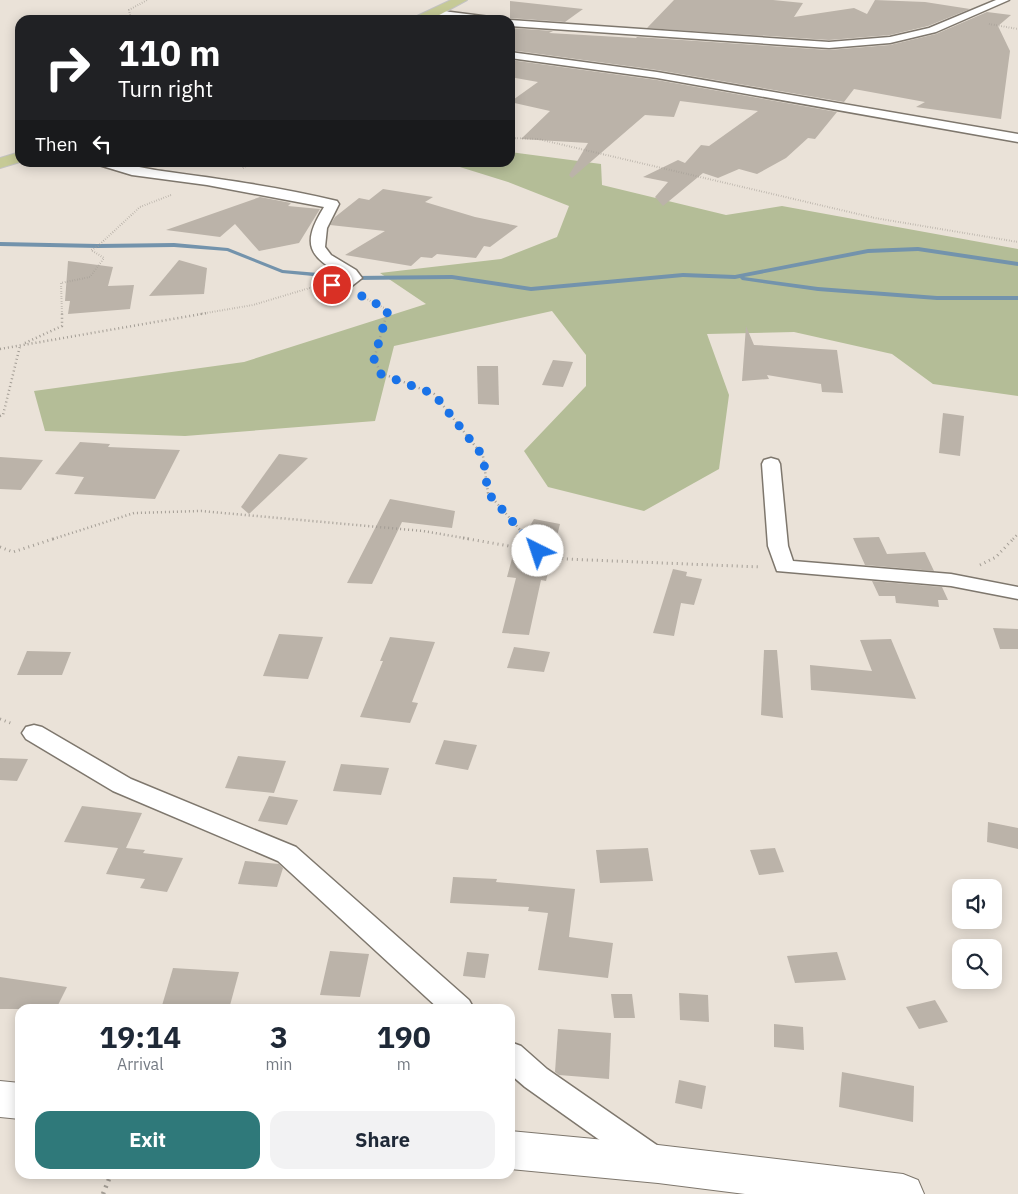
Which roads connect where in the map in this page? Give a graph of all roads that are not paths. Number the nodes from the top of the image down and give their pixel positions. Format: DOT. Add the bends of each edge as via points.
graph roads {
  1 [pos="461,0"];
  2 [pos="1004,0"];
  3 [pos="435,13"];
  4 [pos="431,15"];
  5 [pos="451,15"];
  6 [pos="515,23"];
  7 [pos="515,56"];
  8 [pos="1018,138"];
  9 [pos="15,158"];
  10 [pos="0,162"];
  11 [pos="120,167"];
  12 [pos="343,286"];
  13 [pos="771,464"];
  14 [pos="1018,593"];
  15 [pos="34,733"];
  16 [pos="453,1004"];
  17 [pos="515,1059"];
  18 [pos="0,1099"];
  19 [pos="15,1100"];
  20 [pos="515,1150"];
  21 [pos="658,1164"];
  22 [pos="903,1194"];
  1 -- 3 [label="main road"];
  2 -- 6 [label="street" via="932,30 890,40 848,44 798,44"];
  3 -- 4 [label="main road"];
  3 -- 5 [label="street"];
  7 -- 8 [label="street" via="657,75"];
  9 -- 10 [label="main road"];
  11 -- 12 [label="street" via="332,204 319,224 318,246 320,254 351,273 354,278"];
  13 -- 14 [label="street" via="778,546 784,567 951,580"];
  15 -- 16 [label="street" via="122,785 287,854"];
  17 -- 21 [label="street" via="536,1078"];
  18 -- 19 [label="main road"];
  20 -- 21 [label="main road"];
  21 -- 22 [label="main road"];
}
